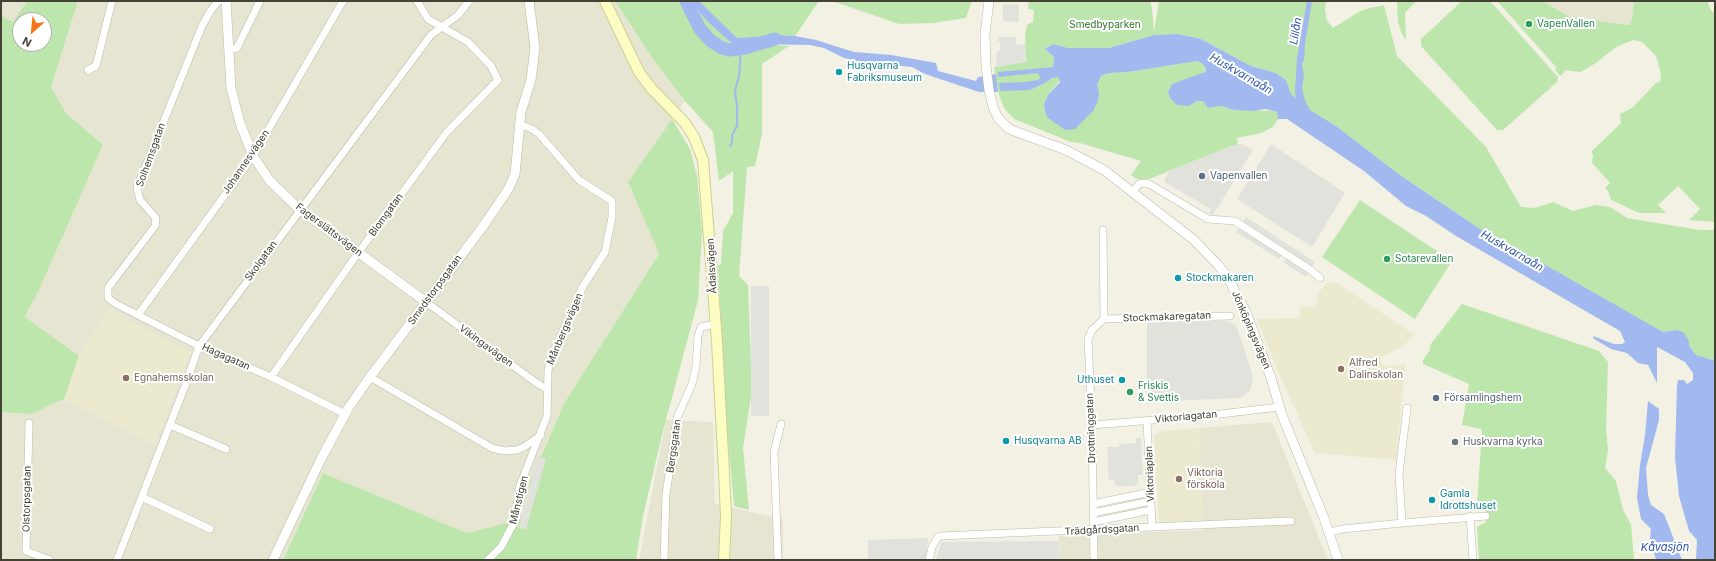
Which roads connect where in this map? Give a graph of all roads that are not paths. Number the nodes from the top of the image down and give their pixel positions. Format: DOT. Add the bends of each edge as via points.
graph roads {
  1 [pos="112,1"];
  2 [pos="219,1"];
  3 [pos="226,1"];
  4 [pos="260,1"];
  5 [pos="343,1"];
  6 [pos="417,1"];
  7 [pos="469,1"];
  8 [pos="530,1"];
  9 [pos="604,1"];
  10 [pos="989,1"];
  11 [pos="444,27"];
  12 [pos="229,50"];
  13 [pos="88,70"];
  14 [pos="519,124"];
  15 [pos="252,156"];
  16 [pos="1133,192"];
  17 [pos="299,209"];
  18 [pos="1103,230"];
  19 [pos="358,253"];
  20 [pos="1320,278"];
  21 [pos="108,298"];
  22 [pos="426,302"];
  23 [pos="138,315"];
  24 [pos="1230,316"];
  25 [pos="1104,319"];
  26 [pos="715,324"];
  27 [pos="199,346"];
  28 [pos="271,377"];
  29 [pos="370,377"];
  30 [pos="547,388"];
  31 [pos="1279,407"];
  32 [pos="1407,408"];
  33 [pos="345,414"];
  34 [pos="1147,421"];
  35 [pos="29,423"];
  36 [pos="781,424"];
  37 [pos="170,425"];
  38 [pos="1092,425"];
  39 [pos="541,434"];
  40 [pos="226,449"];
  41 [pos="1150,492"];
  42 [pos="142,497"];
  43 [pos="1151,501"];
  44 [pos="1093,504"];
  45 [pos="1151,510"];
  46 [pos="1093,513"];
  47 [pos="1470,516"];
  48 [pos="1486,516"];
  49 [pos="1291,521"];
  50 [pos="1093,522"];
  51 [pos="1402,523"];
  52 [pos="1152,527"];
  53 [pos="210,529"];
  54 [pos="1093,530"];
  55 [pos="1329,532"];
  56 [pos="50,560"];
  57 [pos="117,560"];
  58 [pos="273,560"];
  59 [pos="488,560"];
  60 [pos="664,560"];
  61 [pos="724,560"];
  62 [pos="778,560"];
  63 [pos="929,560"];
  64 [pos="1094,560"];
  65 [pos="1338,560"];
  66 [pos="1473,560"];
  1 -- 13 [label="street" via="96,66"];
  2 -- 21 [label="street, Solhemsgatan" via="210,10 202,26 138,188 140,200 156,218 156,226 108,288"];
  3 -- 12 [label="street, Fagerslättsvägen"];
  4 -- 12 [label="street" via="237,48"];
  5 -- 15 [label="street, Johannesvägen"];
  6 -- 11 [label="street" via="428,19"];
  7 -- 11 [label="street, Skolgatan"];
  8 -- 14 [label="street, Smedstorpsgatan" via="535,48 531,80"];
  9 -- 26 [label="main road, Ådalsvägen" via="639,72 685,123 701,154 709,221"];
  10 -- 16 [label="street, Jönköpingsvägen" via="985,34 986,65 990,95 996,113 1008,128 1082,157"];
  11 -- 17 [label="street, Skolgatan" via="431,35"];
  11 -- 19 [label="street, Blomgatan" via="468,42 490,66 498,80 447,132"];
  12 -- 15 [label="street, Fagerslättsvägen" via="231,88 240,124"];
  14 -- 22 [label="street, Smedstorpsgatan" via="516,168 509,188"];
  14 -- 30 [label="street, Månbergsvägen" via="539,134 580,180 612,201 612,217 605,252 582,288 550,360"];
  15 -- 17 [label="street, Fagerslättsvägen" via="270,180"];
  15 -- 23 [label="street, Johannesvägen"];
  16 -- 20 [label="street" via="1139,184 1148,184 1208,218 1235,221"];
  16 -- 31 [label="street, Jönköpingsvägen" via="1194,240 1227,276 1246,312"];
  17 -- 19 [label="street, Fagerslättsvägen"];
  17 -- 27 [label="street, Skolgatan"];
  18 -- 25 [label="street"];
  19 -- 22 [label="street, Fagerslättsvägen"];
  19 -- 28 [label="street, Blomgatan"];
  21 -- 23 [label="street, Hagagatan"];
  22 -- 29 [label="street, Smedstorpsgatan"];
  22 -- 30 [label="street, Vikingavägen"];
  23 -- 27 [label="street, Hagagatan"];
  24 -- 25 [label="street, Stockmakaregatan"];
  25 -- 38 [label="street, Drottninggatan" via="1092,330 1088,338"];
  26 -- 60 [label="street, Bergsgatan" via="701,327 692,384 677,418 666,495"];
  26 -- 61 [label="main road, Ådalsvägen" via="726,516"];
  27 -- 28 [label="street, Hagagatan"];
  27 -- 37 [label="street, Skolgatan"];
  28 -- 33 [label="street, Hagagatan"];
  29 -- 33 [label="street, Smedstorpsgatan"];
  29 -- 39 [label="street" via="492,448 504,451 517,450"];
  30 -- 39 [label="street, Månbergsvägen" via="547,416"];
  31 -- 34 [label="street, Viktoriagatan"];
  31 -- 55 [label="street, Jönköpingsvägen"];
  32 -- 51 [label="street" via="1399,474"];
  33 -- 58 [label="street, Smedstorpsgatan"];
  34 -- 38 [label="street, Viktoriagatan"];
  34 -- 41 [label="street, Viktoriaplan"];
  35 -- 56 [label="street, Olstorpsgatan" via="26,551"];
  36 -- 62 [label="street" via="774,452"];
  37 -- 40 [label="street"];
  37 -- 42 [label="street, Skolgatan"];
  38 -- 44 [label="street, Drottninggatan"];
  39 -- 59 [label="street, Månstigen" via="519,488 516,519 501,547"];
  41 -- 43 [label="street, Viktoriaplan"];
  41 -- 44 [label="street"];
  42 -- 53 [label="street"];
  42 -- 57 [label="street, Skolgatan"];
  43 -- 45 [label="street, Viktoriaplan"];
  43 -- 46 [label="street"];
  44 -- 46 [label="street, Drottninggatan"];
  45 -- 50 [label="street"];
  45 -- 52 [label="street, Viktoriaplan"];
  46 -- 50 [label="street, Drottninggatan"];
  47 -- 48 [label="street"];
  47 -- 51 [label="street"];
  47 -- 66 [label="street"];
  49 -- 52 [label="street, Trädgårdsgatan"];
  50 -- 54 [label="street, Drottninggatan"];
  51 -- 55 [label="street"];
  52 -- 54 [label="street, Trädgårdsgatan"];
  54 -- 63 [label="street, Trädgårdsgatan" via="940,536 932,547"];
  54 -- 64 [label="street, Drottninggatan"];
  55 -- 65 [label="street, Jönköpingsvägen"];
}
